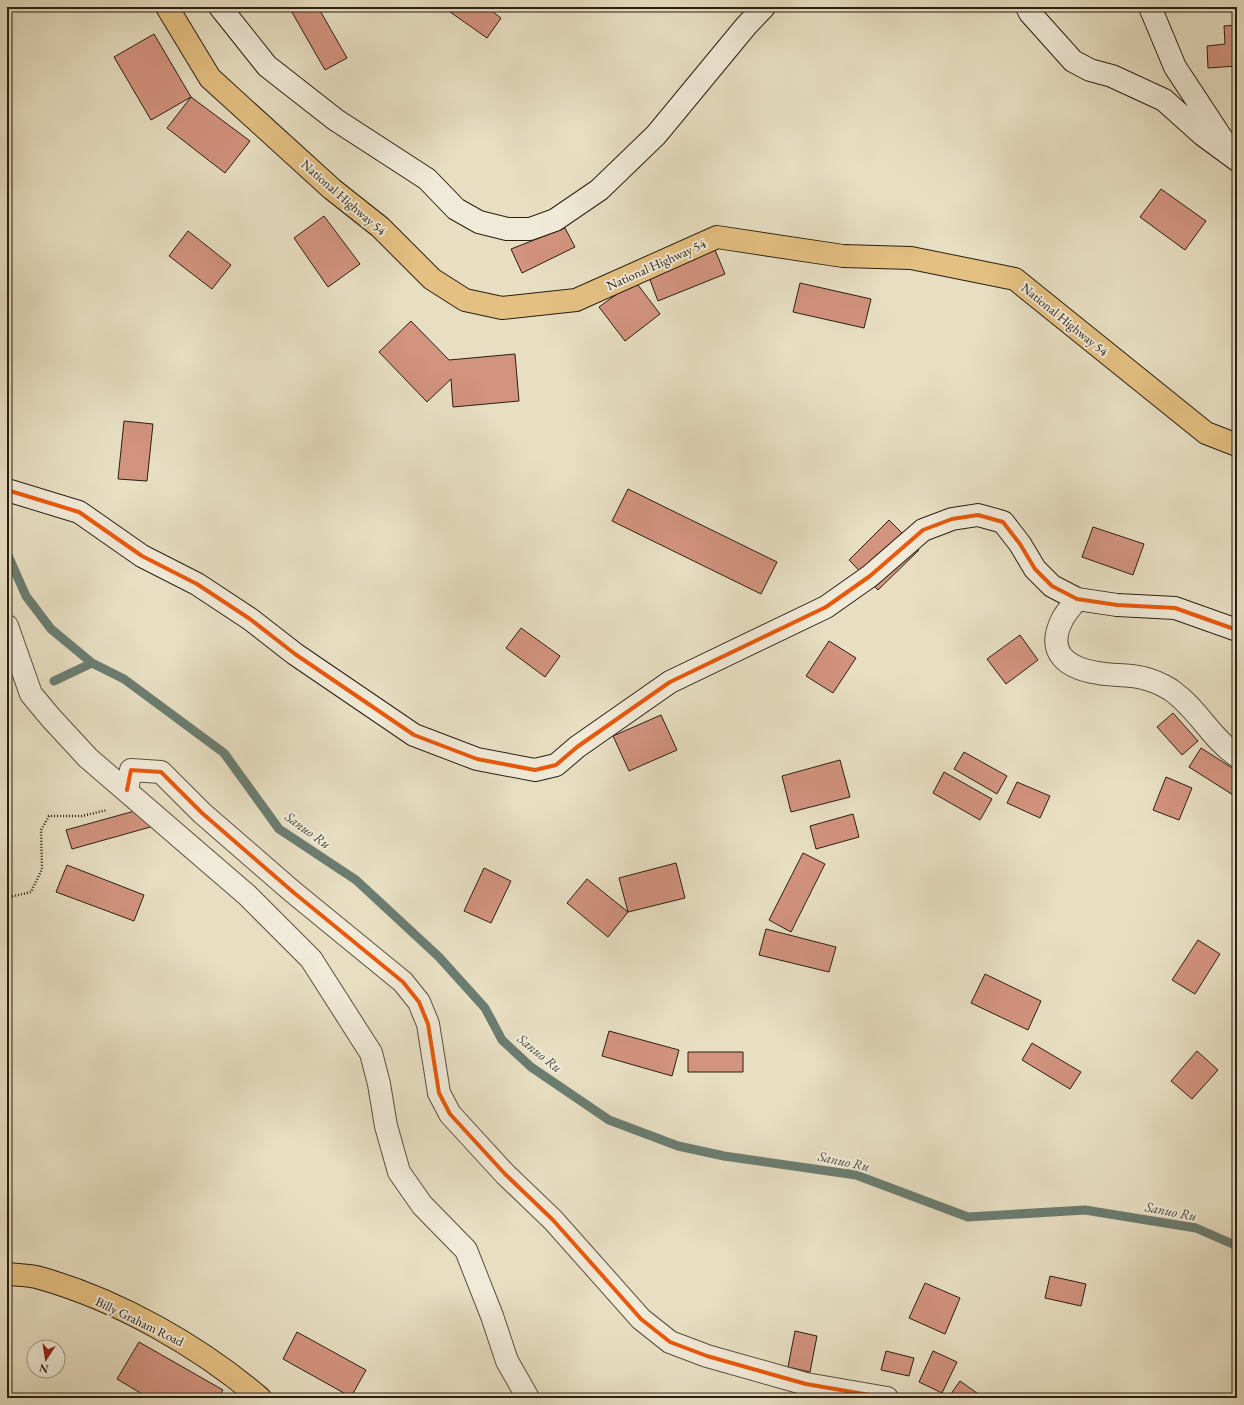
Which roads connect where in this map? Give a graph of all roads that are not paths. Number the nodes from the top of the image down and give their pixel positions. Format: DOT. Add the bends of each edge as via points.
graph roads {
  1 [pos="167,7"];
  2 [pos="220,7"];
  3 [pos="764,7"];
  4 [pos="1027,7"];
  5 [pos="1150,7"];
  6 [pos="1236,159"];
  7 [pos="1237,444"];
  8 [pos="7,490"];
  9 [pos="1078,599"];
  10 [pos="7,626"];
  11 [pos="1237,630"];
  12 [pos="1237,756"];
  13 [pos="127,790"];
  14 [pos="7,1274"];
  15 [pos="260,1398"];
  16 [pos="528,1398"];
  17 [pos="887,1398"];
  1 -- 7 [label="main road, National Highway 54" via="210,78 332,189 380,227 432,279 465,300 502,308 576,300 717,237 842,256 912,258 1015,279 1206,434"];
  2 -- 3 [label="street" via="267,66 336,120 427,179 456,209 479,222 507,229 530,229 555,220 599,190 656,135"];
  4 -- 6 [label="street" via="1073,61 1164,100 1203,135"];
  5 -- 6 [label="street" via="1175,67"];
  8 -- 9 [label="street" via="79,512 142,556 197,584 414,735 477,760 535,770 556,765 577,747 670,682 826,607 870,576 923,530 952,518 978,515 1003,522 1035,570 1052,586"];
  9 -- 11 [label="street" via="1118,605 1175,608"];
  9 -- 12 [label="street" via="1063,618 1056,637 1058,652 1070,665 1098,674 1144,678 1170,690 1195,711 1209,732"];
  10 -- 13 [label="street" via="31,694 88,758"];
  13 -- 16 [label="street" via="247,895 312,959 371,1053 386,1126 399,1172 422,1205 466,1250 492,1316 506,1361"];
  13 -- 17 [label="street" via="131,770 162,772 202,814 403,982 419,1002 428,1024 439,1093 450,1114 505,1174 554,1220 641,1319 670,1342 707,1356 806,1384"];
  14 -- 15 [label="main road, Billy Graham Road" via="39,1278 86,1294 150,1324 198,1350"];
}
